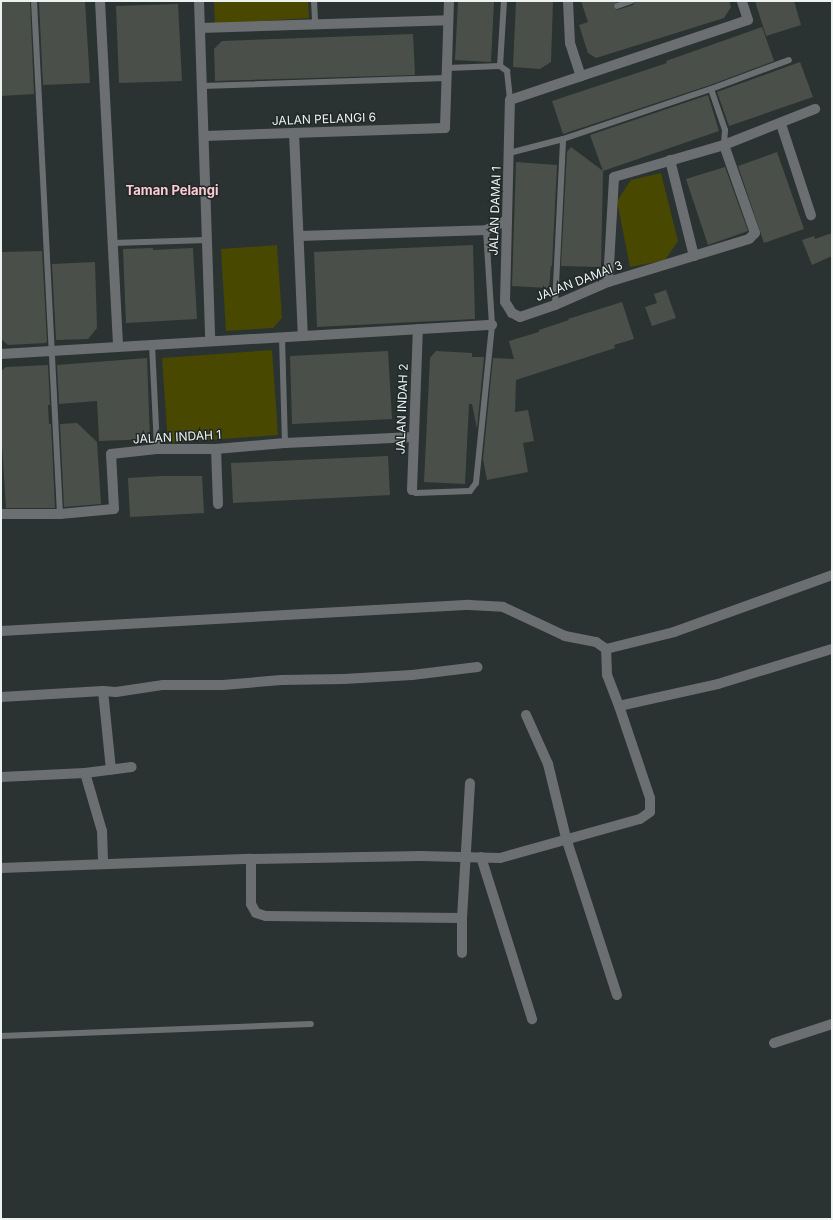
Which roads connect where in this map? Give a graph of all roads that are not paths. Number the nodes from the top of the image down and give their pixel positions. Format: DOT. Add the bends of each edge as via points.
graph roads {
  1 [pos="34,1"];
  2 [pos="100,1"];
  3 [pos="199,1"];
  4 [pos="314,1"];
  5 [pos="449,1"];
  6 [pos="504,1"];
  7 [pos="568,1"];
  8 [pos="631,1"];
  9 [pos="742,1"];
  10 [pos="617,6"];
  11 [pos="448,20"];
  12 [pos="315,23"];
  13 [pos="200,28"];
  14 [pos="789,60"];
  15 [pos="500,66"];
  16 [pos="446,73"];
  17 [pos="582,76"];
  18 [pos="202,86"];
  19 [pos="711,89"];
  20 [pos="510,100"];
  21 [pos="815,109"];
  22 [pos="781,124"];
  23 [pos="294,133"];
  24 [pos="204,136"];
  25 [pos="563,139"];
  26 [pos="724,145"];
  27 [pos="509,153"];
  28 [pos="670,160"];
  29 [pos="811,215"];
  30 [pos="507,220"];
  31 [pos="486,230"];
  32 [pos="299,236"];
  33 [pos="207,240"];
  34 [pos="113,243"];
  35 [pos="694,256"];
  36 [pos="608,282"];
  37 [pos="555,305"];
  38 [pos="520,318"];
  39 [pos="492,325"];
  40 [pos="418,329"];
  41 [pos="303,336"];
  42 [pos="282,337"];
  43 [pos="210,341"];
  44 [pos="152,345"];
  45 [pos="118,347"];
  46 [pos="51,351"];
  47 [pos="1,354"];
  48 [pos="414,436"];
  49 [pos="285,443"];
  50 [pos="157,449"];
  51 [pos="216,449"];
  52 [pos="412,490"];
  53 [pos="218,504"];
  54 [pos="1,514"];
  55 [pos="60,514"];
  56 [pos="832,575"];
  57 [pos="1,631"];
  58 [pos="606,649"];
  59 [pos="832,649"];
  60 [pos="478,666"];
  61 [pos="103,691"];
  62 [pos="1,697"];
  63 [pos="619,706"];
  64 [pos="526,715"];
  65 [pos="132,767"];
  66 [pos="111,770"];
  67 [pos="85,773"];
  68 [pos="1,777"];
  69 [pos="470,783"];
  70 [pos="566,838"];
  71 [pos="466,856"];
  72 [pos="481,857"];
  73 [pos="251,859"];
  74 [pos="103,864"];
  75 [pos="1,868"];
  76 [pos="462,918"];
  77 [pos="462,953"];
  78 [pos="617,995"];
  79 [pos="532,1019"];
  80 [pos="311,1024"];
  81 [pos="832,1024"];
  82 [pos="1,1036"];
  83 [pos="774,1043"];
  1 -- 46 [label="lane"];
  2 -- 34 [label="street"];
  3 -- 13 [label="street"];
  4 -- 12 [label="lane"];
  5 -- 11 [label="street"];
  6 -- 15 [label="lane"];
  7 -- 17 [label="street" via="570,43"];
  8 -- 10 [label="lane"];
  9 -- 17 [label="street" via="748,20"];
  11 -- 12 [label="street"];
  11 -- 16 [label="street"];
  12 -- 13 [label="street"];
  13 -- 18 [label="street"];
  14 -- 19 [label="lane"];
  15 -- 16 [label="lane"];
  15 -- 20 [label="lane" via="508,71"];
  16 -- 18 [label="lane"];
  16 -- 23 [label="street, JALAN PELANGI 6" via="445,128"];
  17 -- 20 [label="street"];
  18 -- 24 [label="street"];
  19 -- 25 [label="lane"];
  19 -- 26 [label="lane" via="725,130"];
  20 -- 27 [label="street, JALAN DAMAI 1"];
  21 -- 22 [label="street"];
  22 -- 26 [label="street"];
  22 -- 29 [label="street"];
  23 -- 24 [label="street, JALAN PELANGI 6"];
  23 -- 32 [label="street"];
  24 -- 33 [label="street"];
  25 -- 27 [label="lane"];
  25 -- 37 [label="lane"];
  26 -- 28 [label="street"];
  26 -- 35 [label="street, JALAN DAMAI 3" via="755,234 749,239"];
  27 -- 30 [label="street, JALAN DAMAI 1"];
  28 -- 35 [label="street"];
  28 -- 36 [label="street" via="614,177"];
  30 -- 31 [label="street"];
  30 -- 38 [label="street, JALAN DAMAI 1" via="505,302 512,313"];
  31 -- 32 [label="street"];
  31 -- 39 [label="lane"];
  32 -- 41 [label="street"];
  33 -- 34 [label="lane"];
  33 -- 43 [label="street"];
  34 -- 45 [label="street"];
  35 -- 36 [label="street, JALAN DAMAI 3"];
  36 -- 37 [label="street, JALAN DAMAI 3"];
  37 -- 38 [label="street, JALAN DAMAI 3"];
  39 -- 40 [label="street"];
  39 -- 52 [label="lane" via="474,488 470,491 416,494"];
  40 -- 41 [label="street"];
  40 -- 48 [label="street, JALAN INDAH 2"];
  41 -- 42 [label="street"];
  42 -- 43 [label="street"];
  42 -- 49 [label="lane"];
  43 -- 44 [label="street"];
  44 -- 45 [label="street"];
  44 -- 50 [label="lane"];
  45 -- 46 [label="street"];
  46 -- 47 [label="street"];
  46 -- 55 [label="lane"];
  48 -- 49 [label="street, JALAN INDAH 1"];
  48 -- 52 [label="street, JALAN INDAH 2"];
  49 -- 51 [label="street, JALAN INDAH 1"];
  50 -- 51 [label="street, JALAN INDAH 1"];
  50 -- 55 [label="street, JALAN INDAH 1" via="111,454 114,509"];
  51 -- 53 [label="street"];
  54 -- 55 [label="street, JALAN INDAH 1"];
  56 -- 58 [label="street" via="674,632"];
  57 -- 58 [label="street" via="469,605 503,607 565,636 596,642"];
  58 -- 63 [label="street" via="607,675"];
  59 -- 63 [label="street" via="718,684"];
  60 -- 61 [label="street" via="412,675 223,685 163,685 116,692"];
  61 -- 62 [label="street"];
  61 -- 66 [label="street"];
  63 -- 70 [label="street" via="650,798 650,812 640,819"];
  64 -- 70 [label="street" via="548,764"];
  65 -- 66 [label="street"];
  66 -- 67 [label="street"];
  67 -- 68 [label="street"];
  67 -- 74 [label="street" via="102,832"];
  69 -- 71 [label="street"];
  70 -- 72 [label="street" via="500,858"];
  70 -- 78 [label="street"];
  71 -- 72 [label="street"];
  71 -- 73 [label="street"];
  71 -- 76 [label="street"];
  72 -- 79 [label="street"];
  73 -- 74 [label="street"];
  73 -- 76 [label="street" via="251,904 256,913 261,915"];
  74 -- 75 [label="street"];
  76 -- 77 [label="street"];
  80 -- 82 [label="lane"];
  81 -- 83 [label="street"];
}
